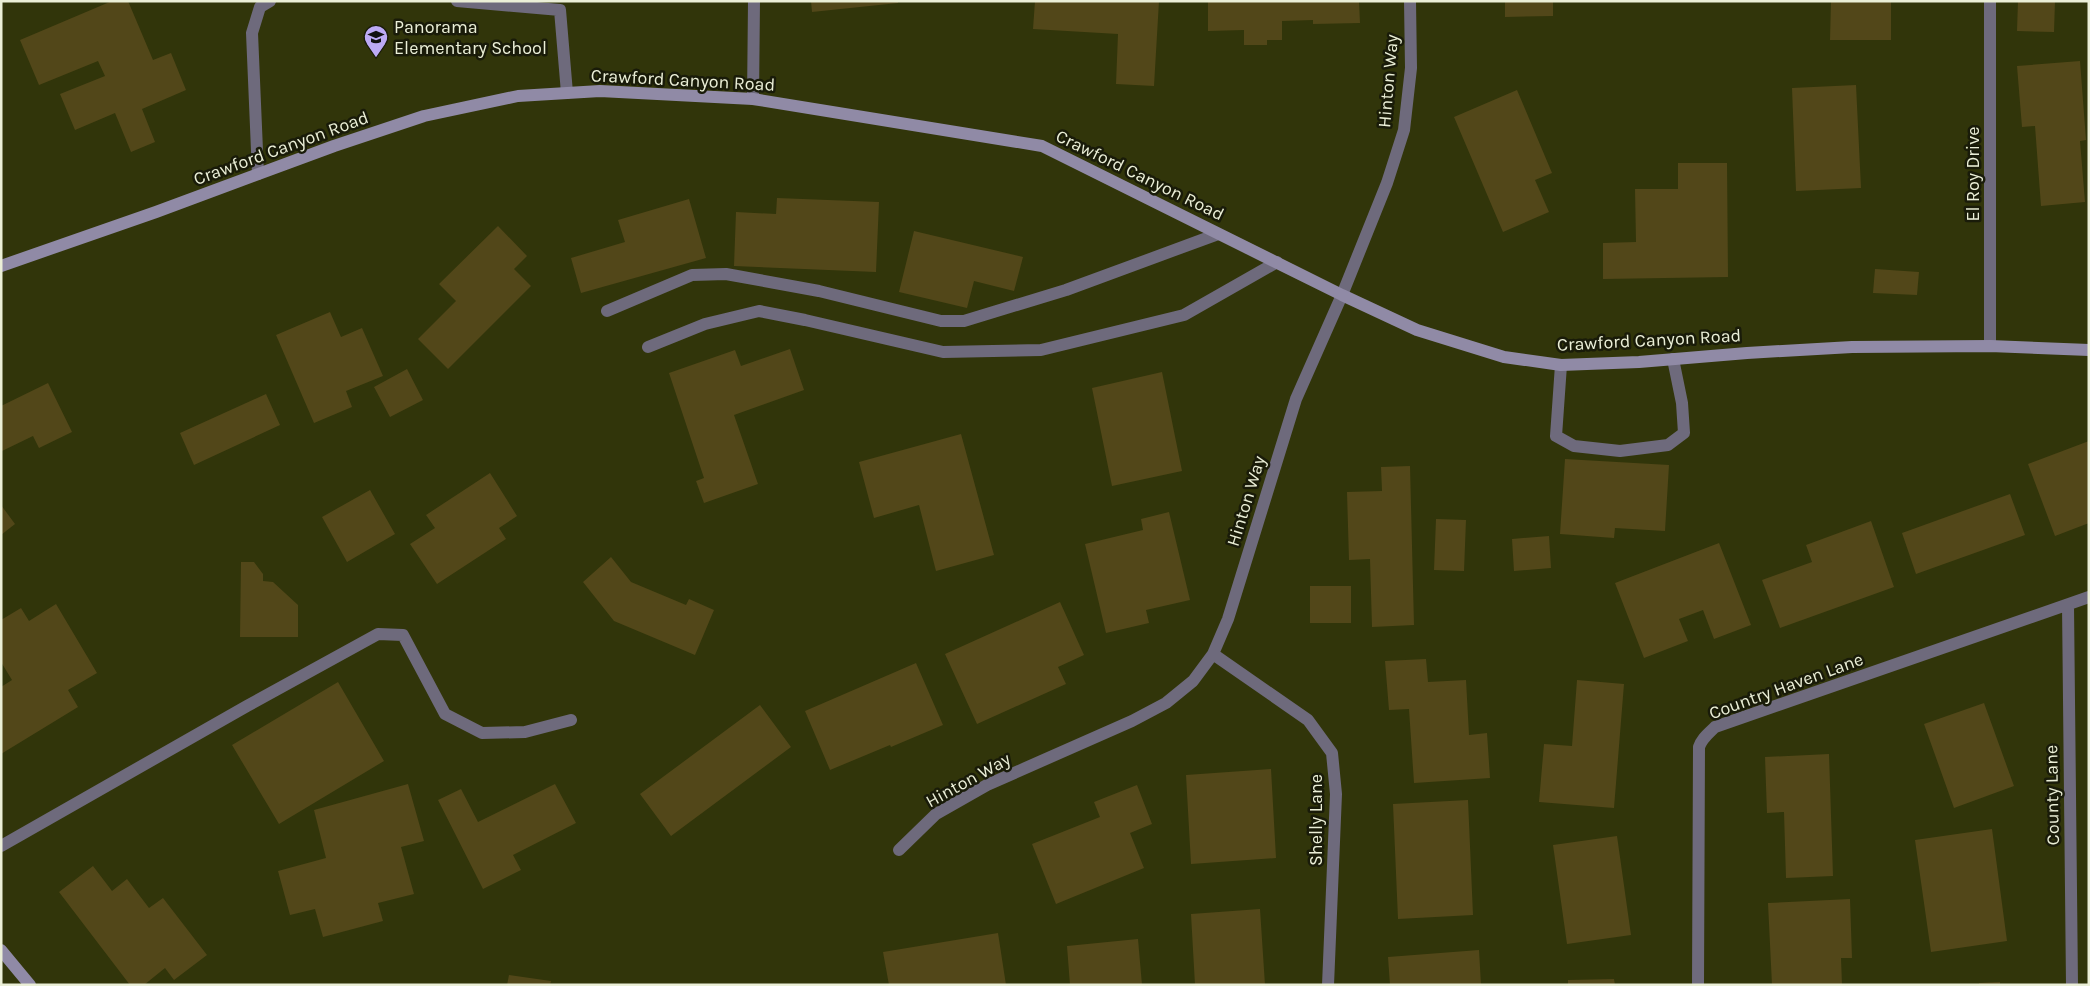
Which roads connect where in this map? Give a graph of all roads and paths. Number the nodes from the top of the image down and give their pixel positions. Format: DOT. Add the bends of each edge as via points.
graph roads {
  1 [pos="458,1"];
  2 [pos="754,1"];
  3 [pos="1410,1"];
  4 [pos="1990,1"];
  5 [pos="262,3"];
  6 [pos="566,93"];
  7 [pos="754,99"];
  8 [pos="258,174"];
  9 [pos="1218,234"];
  10 [pos="1277,262"];
  11 [pos="1,266"];
  12 [pos="1342,295"];
  13 [pos="607,311"];
  14 [pos="1990,346"];
  15 [pos="648,348"];
  16 [pos="2089,350"];
  17 [pos="1673,359"];
  18 [pos="1561,365"];
  19 [pos="2089,597"];
  20 [pos="2068,605"];
  21 [pos="1213,654"];
  22 [pos="571,720"];
  23 [pos="1,846"];
  24 [pos="899,850"];
  25 [pos="1,950"];
  26 [pos="30,985"];
  27 [pos="1328,985"];
  28 [pos="1698,985"];
  29 [pos="2072,985"];
  1 -- 6 [label="street" via="560,10"];
  2 -- 7 [label="street"];
  3 -- 12 [label="street, Hinton Way" via="1410,68 1404,130 1387,183"];
  4 -- 14 [label="street, El Roy Drive"];
  5 -- 8 [label="street" via="252,33"];
  6 -- 7 [label="main road, Crawford Canyon Road" via="600,91"];
  6 -- 8 [label="main road, Crawford Canyon Road" via="518,96 424,116"];
  7 -- 9 [label="main road, Crawford Canyon Road" via="1042,146"];
  8 -- 11 [label="main road, Crawford Canyon Road"];
  9 -- 10 [label="main road, Crawford Canyon Road"];
  9 -- 13 [label="street" via="1066,290 964,321 940,321 819,291 726,274 692,275"];
  10 -- 12 [label="main road, Crawford Canyon Road"];
  10 -- 15 [label="street" via="1184,315 1041,350 943,352 759,311 705,324"];
  12 -- 18 [label="main road, Crawford Canyon Road" via="1417,330 1504,357"];
  12 -- 21 [label="street, Hinton Way" via="1296,399 1228,619"];
  14 -- 16 [label="main road, Crawford Canyon Road"];
  14 -- 17 [label="main road, Crawford Canyon Road" via="1843,348"];
  17 -- 18 [label="main road, Crawford Canyon Road"];
  17 -- 18 [label="street" via="1684,433 1668,445 1620,451 1574,446 1556,436"];
  19 -- 20 [label="street, Country Haven Lane"];
  20 -- 28 [label="street, Country Haven Lane" via="1714,727 1701,740"];
  20 -- 29 [label="street, County Lane"];
  21 -- 24 [label="street, Hinton Way" via="1193,681 1166,703 987,785 936,814"];
  21 -- 27 [label="street, Shelly Lane" via="1308,720 1332,753 1336,794"];
  22 -- 23 [label="street" via="525,732 482,733 445,714 403,635 378,634"];
  25 -- 26 [label="main road"];
}
